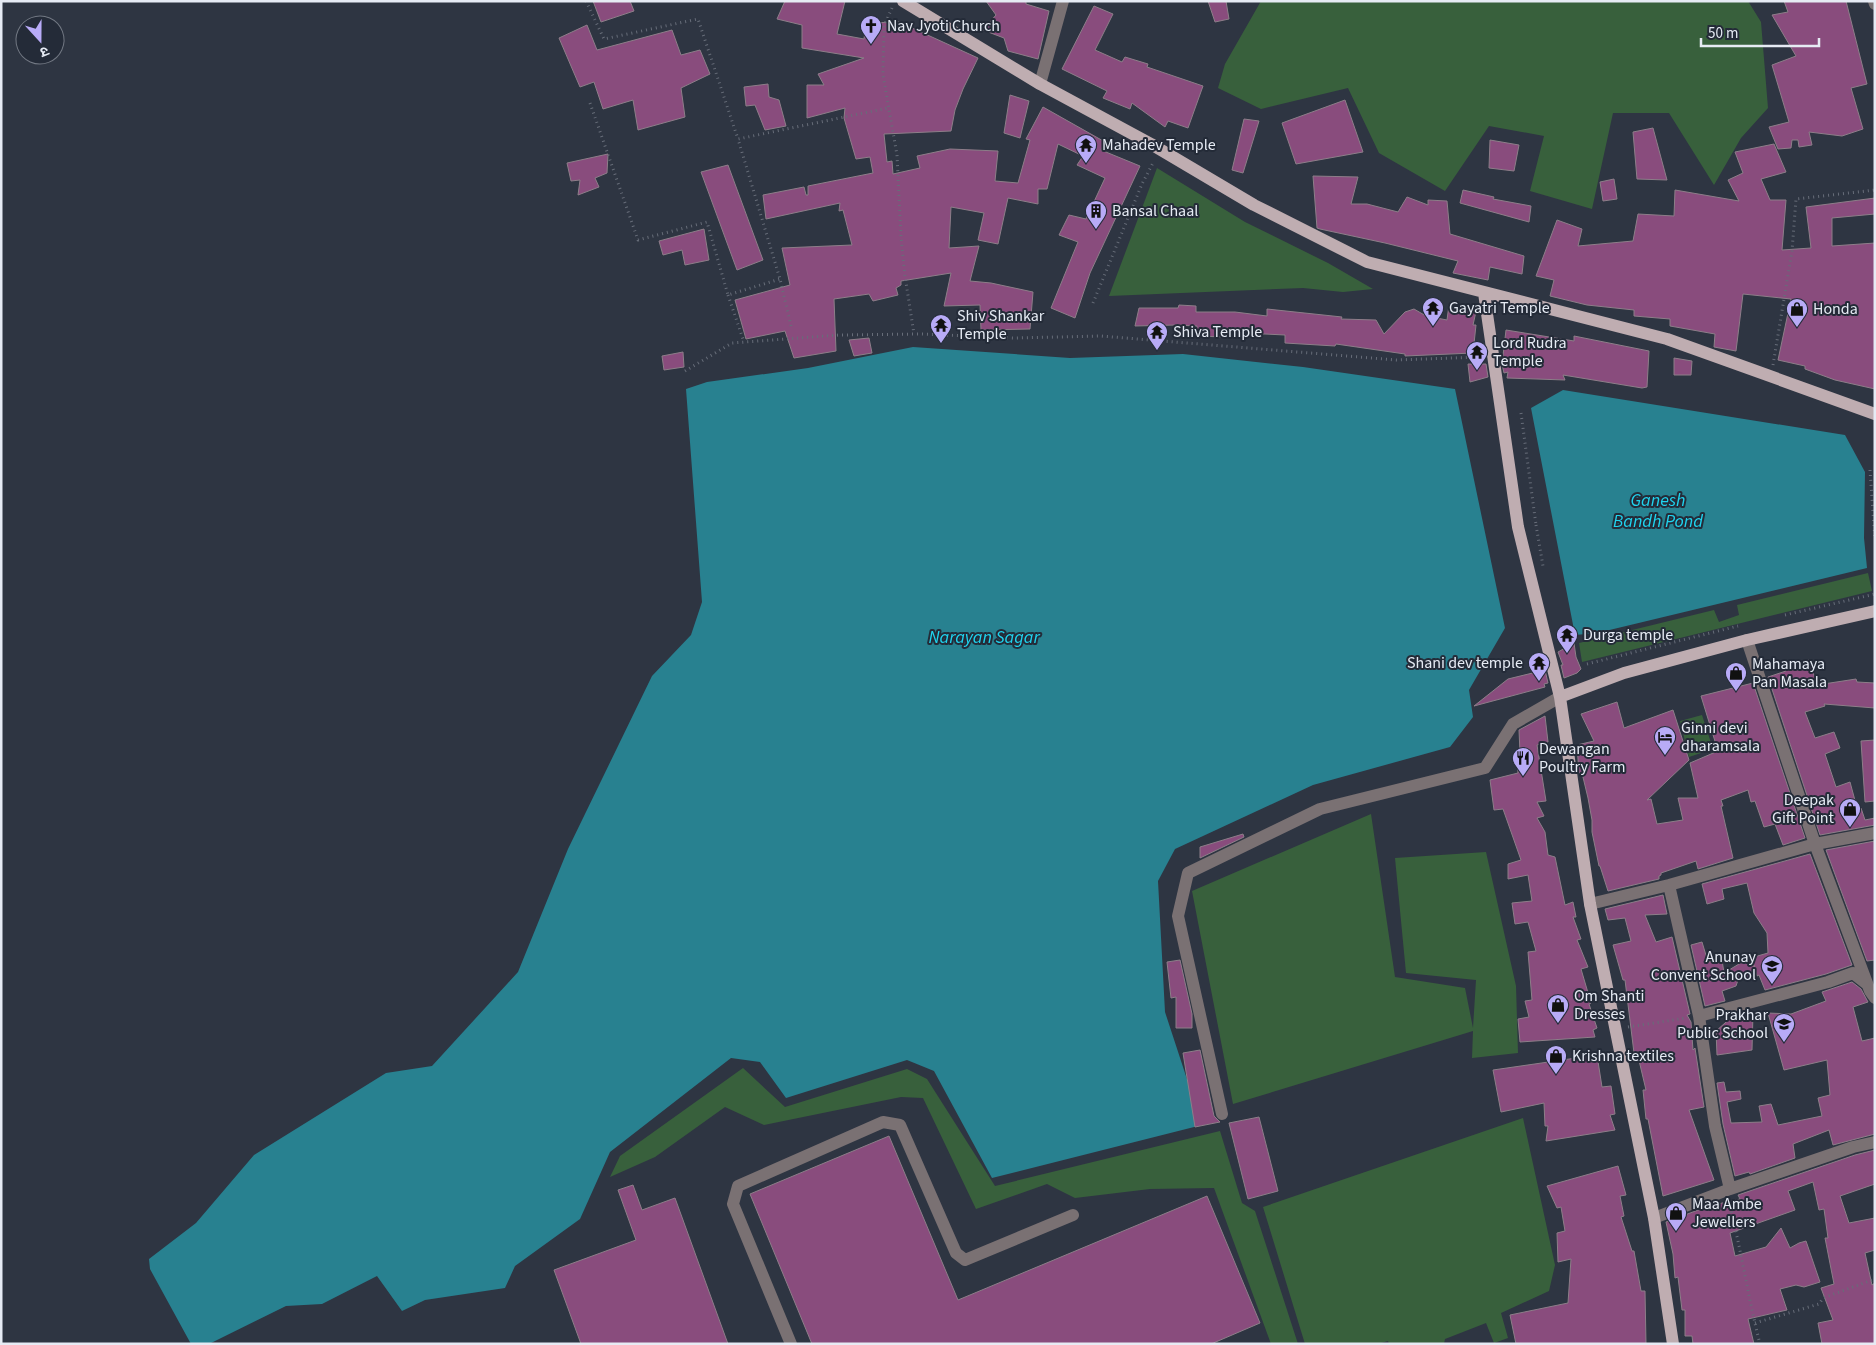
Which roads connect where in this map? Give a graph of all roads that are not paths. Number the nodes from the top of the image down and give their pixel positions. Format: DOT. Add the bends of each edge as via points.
graph roads {
  1 [pos="902,1"];
  2 [pos="1063,1"];
  3 [pos="1040,84"];
  4 [pos="1484,293"];
  5 [pos="1875,414"];
  6 [pos="1875,611"];
  7 [pos="1747,640"];
  8 [pos="1560,696"];
  9 [pos="1875,833"];
  10 [pos="1815,844"];
  11 [pos="1668,885"];
  12 [pos="1590,904"];
  13 [pos="1867,984"];
  14 [pos="1875,998"];
  15 [pos="1699,1016"];
  16 [pos="1222,1114"];
  17 [pos="1875,1142"];
  18 [pos="1730,1189"];
  19 [pos="1073,1215"];
  20 [pos="1654,1218"];
  21 [pos="791,1344"];
  22 [pos="1673,1344"];
  1 -- 3 [label="main road"];
  2 -- 3 [label="street"];
  3 -- 4 [label="main road" via="1263,209 1367,262"];
  4 -- 5 [label="main road" via="1667,339"];
  4 -- 8 [label="main road" via="1518,526"];
  6 -- 7 [label="main road"];
  7 -- 8 [label="main road" via="1624,673"];
  7 -- 10 [label="street"];
  8 -- 12 [label="main road"];
  8 -- 16 [label="street" via="1513,724 1484,768 1320,809 1188,873 1178,916"];
  9 -- 10 [label="street"];
  10 -- 11 [label="street"];
  10 -- 13 [label="street"];
  11 -- 12 [label="street"];
  11 -- 15 [label="street"];
  12 -- 20 [label="main road"];
  13 -- 14 [label="street"];
  13 -- 15 [label="street" via="1853,973"];
  15 -- 18 [label="street" via="1715,1126"];
  17 -- 18 [label="street"];
  18 -- 20 [label="street"];
  19 -- 21 [label="street" via="965,1260 956,1253 900,1125 883,1122 738,1186 733,1204"];
  20 -- 22 [label="main road"];
}
